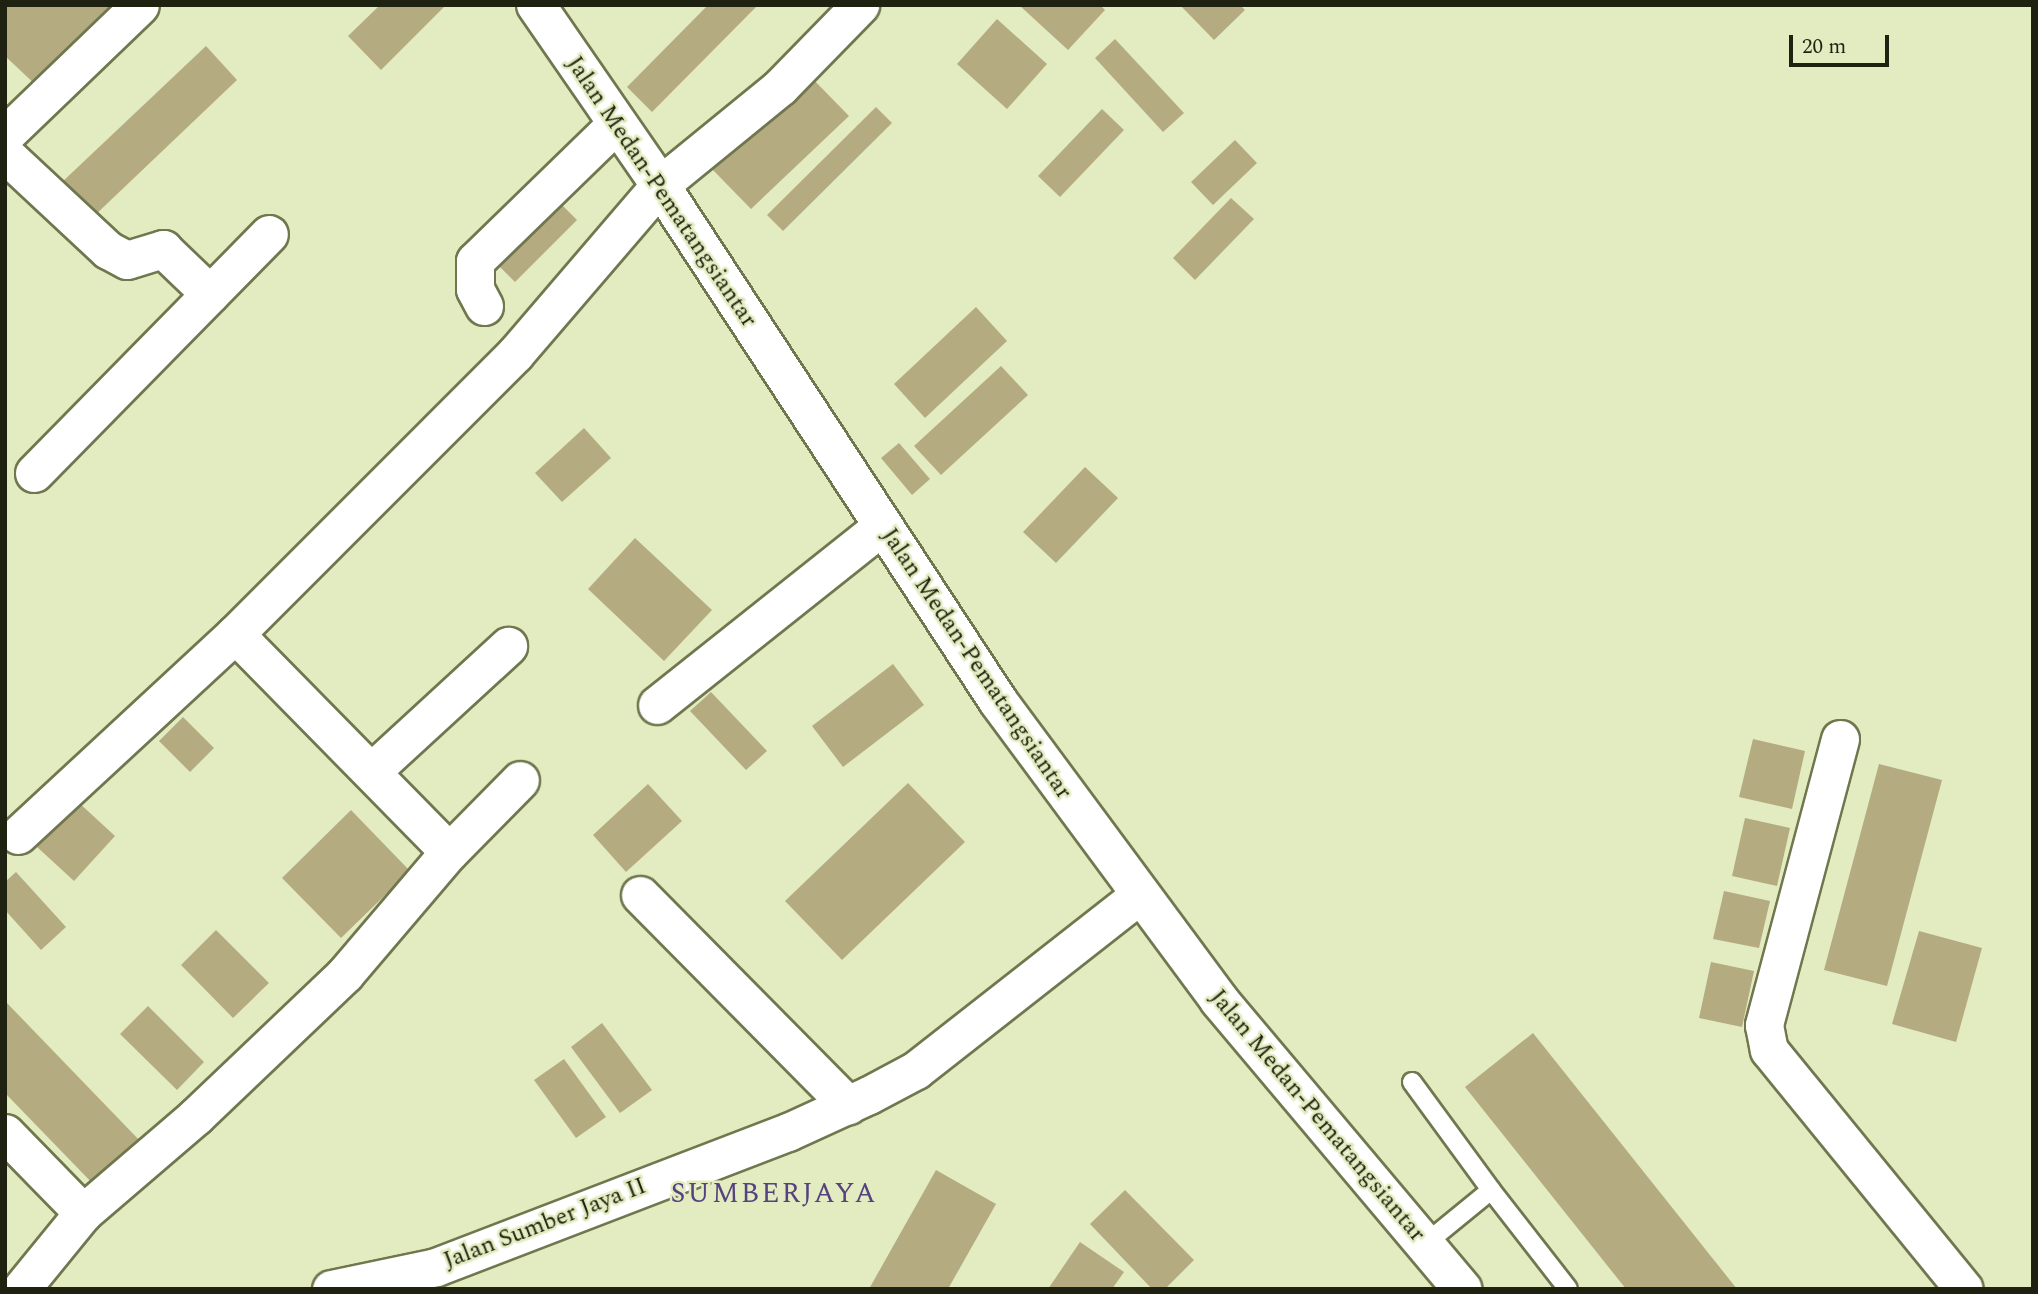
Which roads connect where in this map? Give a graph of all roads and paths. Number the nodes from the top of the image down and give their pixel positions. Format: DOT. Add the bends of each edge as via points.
graph roads {
  1 [pos="140,5"];
  2 [pos="536,5"];
  3 [pos="860,5"];
  4 [pos="617,123"];
  5 [pos="5,135"];
  6 [pos="5,155"];
  7 [pos="660,186"];
  8 [pos="269,234"];
  9 [pos="210,294"];
  10 [pos="484,306"];
  11 [pos="34,473"];
  12 [pos="882,526"];
  13 [pos="235,634"];
  14 [pos="508,646"];
  15 [pos="657,705"];
  16 [pos="1840,738"];
  17 [pos="372,771"];
  18 [pos="520,780"];
  19 [pos="18,835"];
  20 [pos="449,852"];
  21 [pos="640,895"];
  22 [pos="1139,895"];
  23 [pos="1412,1082"];
  24 [pos="848,1105"];
  25 [pos="5,1133"];
  26 [pos="1491,1190"];
  27 [pos="83,1213"];
  28 [pos="1425,1244"];
  29 [pos="21,1289"];
  30 [pos="331,1289"];
  31 [pos="1462,1289"];
  32 [pos="1568,1289"];
  33 [pos="1964,1289"];
  1 -- 5 [label="street"];
  2 -- 4 [label="highway, Jalan Medan-Pematangsiantar"];
  3 -- 7 [label="street" via="780,88"];
  4 -- 7 [label="highway, Jalan Medan-Pematangsiantar"];
  4 -- 10 [label="street" via="475,261 475,289"];
  6 -- 9 [label="street" via="107,250 127,260 163,249"];
  7 -- 12 [label="highway, Jalan Medan-Pematangsiantar"];
  7 -- 13 [label="street" via="515,354"];
  8 -- 9 [label="street"];
  9 -- 11 [label="street"];
  12 -- 15 [label="street"];
  12 -- 22 [label="highway, Jalan Medan-Pematangsiantar" via="998,701"];
  13 -- 17 [label="street"];
  13 -- 19 [label="street"];
  14 -- 17 [label="street"];
  16 -- 33 [label="street" via="1764,1025 1769,1050"];
  17 -- 20 [label="street"];
  18 -- 20 [label="street"];
  20 -- 27 [label="street" via="345,974 196,1116"];
  21 -- 24 [label="street"];
  22 -- 24 [label="street, Jalan Sumber Jaya II" via="916,1070"];
  22 -- 28 [label="highway, Jalan Medan-Pematangsiantar" via="1219,1000"];
  23 -- 26 [label="lane"];
  24 -- 30 [label="street, Jalan Sumber Jaya II" via="436,1267"];
  25 -- 27 [label="street"];
  26 -- 28 [label="lane"];
  26 -- 32 [label="lane"];
  27 -- 29 [label="street"];
  28 -- 31 [label="highway, Jalan Medan-Pematangsiantar"];
}
